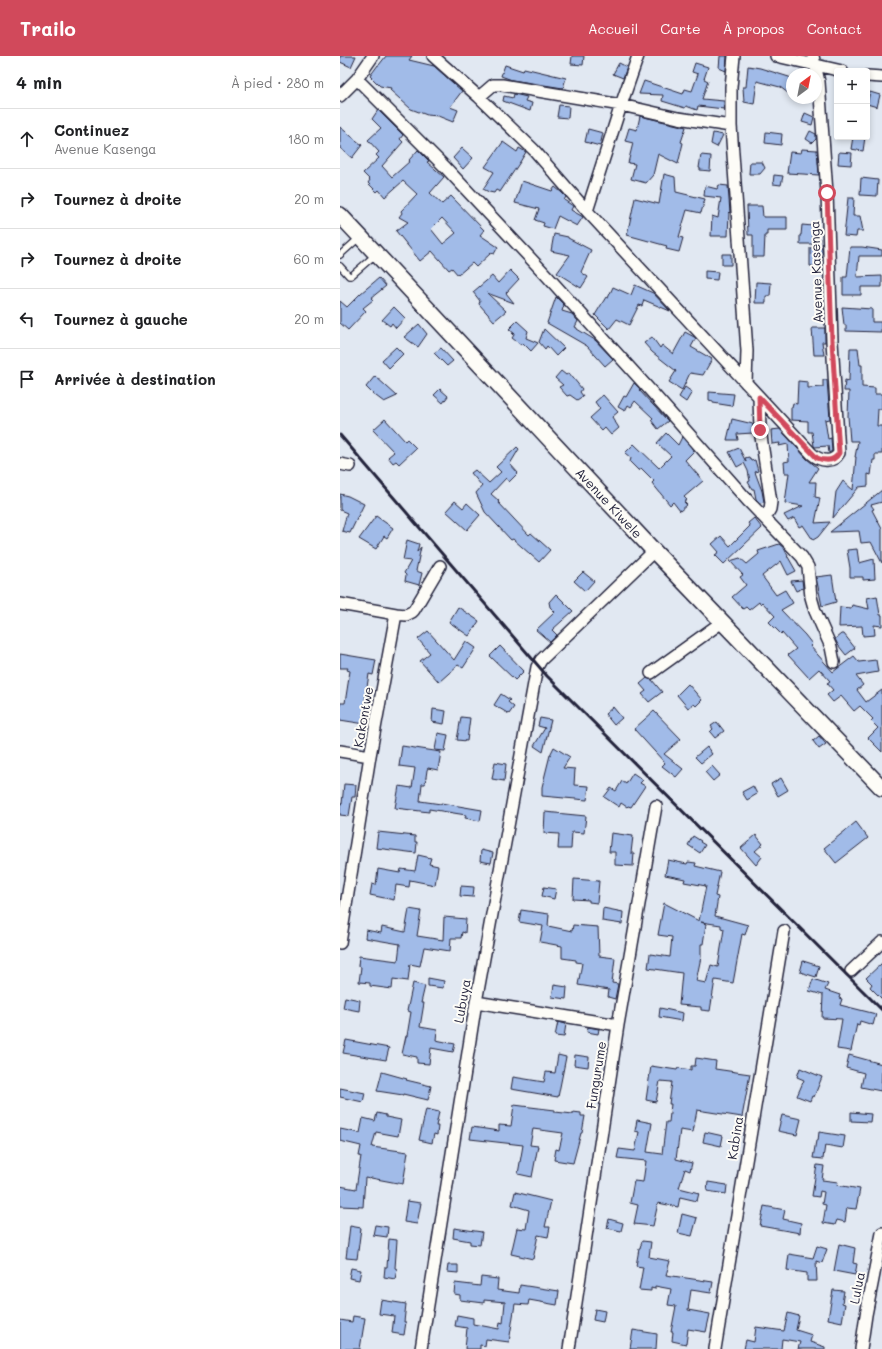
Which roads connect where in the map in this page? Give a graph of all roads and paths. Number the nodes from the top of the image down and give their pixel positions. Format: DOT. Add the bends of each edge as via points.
graph roads {
  1 [pos="373,56"];
  2 [pos="433,56"];
  3 [pos="638,56"];
  4 [pos="734,56"];
  5 [pos="776,56"];
  6 [pos="814,60"];
  7 [pos="834,68"];
  8 [pos="870,76"];
  9 [pos="882,77"];
  10 [pos="357,79"];
  11 [pos="340,96"];
  12 [pos="479,97"];
  13 [pos="621,105"];
  14 [pos="731,126"];
  15 [pos="587,211"];
  16 [pos="340,215"];
  17 [pos="360,237"];
  18 [pos="376,254"];
  19 [pos="340,255"];
  20 [pos="340,266"];
  21 [pos="746,383"];
  22 [pos="759,397"];
  23 [pos="765,518"];
  24 [pos="654,551"];
  25 [pos="440,566"];
  26 [pos="340,604"];
  27 [pos="396,614"];
  28 [pos="722,622"];
  29 [pos="834,662"];
  30 [pos="651,673"];
  31 [pos="340,751"];
  32 [pos="370,756"];
  33 [pos="882,788"];
  34 [pos="656,806"];
  35 [pos="344,894"];
  36 [pos="784,931"];
  37 [pos="882,942"];
  38 [pos="340,943"];
  39 [pos="851,971"];
  40 [pos="476,1002"];
  41 [pos="618,1025"];
  42 [pos="882,1233"];
  43 [pos="421,1349"];
  44 [pos="569,1349"];
  45 [pos="714,1349"];
  46 [pos="861,1349"];
  1 -- 10 [label="street"];
  2 -- 12 [label="street"];
  3 -- 13 [label="street"];
  4 -- 14 [label="street"];
  5 -- 6 [label="street"];
  6 -- 7 [label="street"];
  6 -- 22 [label="street, Avenue Kasenga" via="819,82 827,193 839,453 837,457 830,460 817,458"];
  8 -- 9 [label="street"];
  10 -- 11 [label="street"];
  10 -- 23 [label="street" via="446,168 547,276"];
  12 -- 13 [label="street" via="495,84"];
  12 -- 15 [label="street" via="534,150"];
  13 -- 14 [label="street" via="678,118"];
  13 -- 15 [label="street"];
  14 -- 21 [label="street" via="747,351"];
  15 -- 21 [label="street"];
  16 -- 17 [label="street, Avenue Kiwele"];
  17 -- 18 [label="street, Avenue Kiwele"];
  17 -- 19 [label="lane"];
  18 -- 20 [label="lane" via="351,276"];
  18 -- 24 [label="street, Avenue Kiwele"];
  21 -- 22 [label="street"];
  22 -- 23 [label="street" via="760,430 771,502"];
  23 -- 29 [label="street" via="802,557 808,567 811,597 831,647"];
  24 -- 28 [label="street, Avenue Kiwele"];
  24 -- 40 [label="street, Lubuya" via="541,660 537,667"];
  25 -- 27 [label="street" via="412,612 406,615"];
  26 -- 27 [label="street"];
  27 -- 32 [label="street, Kakontwe"];
  28 -- 30 [label="street"];
  28 -- 33 [label="street, Avenue Kiwele"];
  31 -- 32 [label="street"];
  32 -- 35 [label="street, Kakontwe"];
  34 -- 41 [label="street, Fungurume"];
  35 -- 38 [label="street, Kakontwe"];
  36 -- 45 [label="street, Kabina"];
  37 -- 39 [label="street"];
  40 -- 41 [label="street"];
  40 -- 43 [label="street, Lubuya"];
  41 -- 44 [label="street, Fungurume"];
  42 -- 46 [label="street, Lulua"];
}
